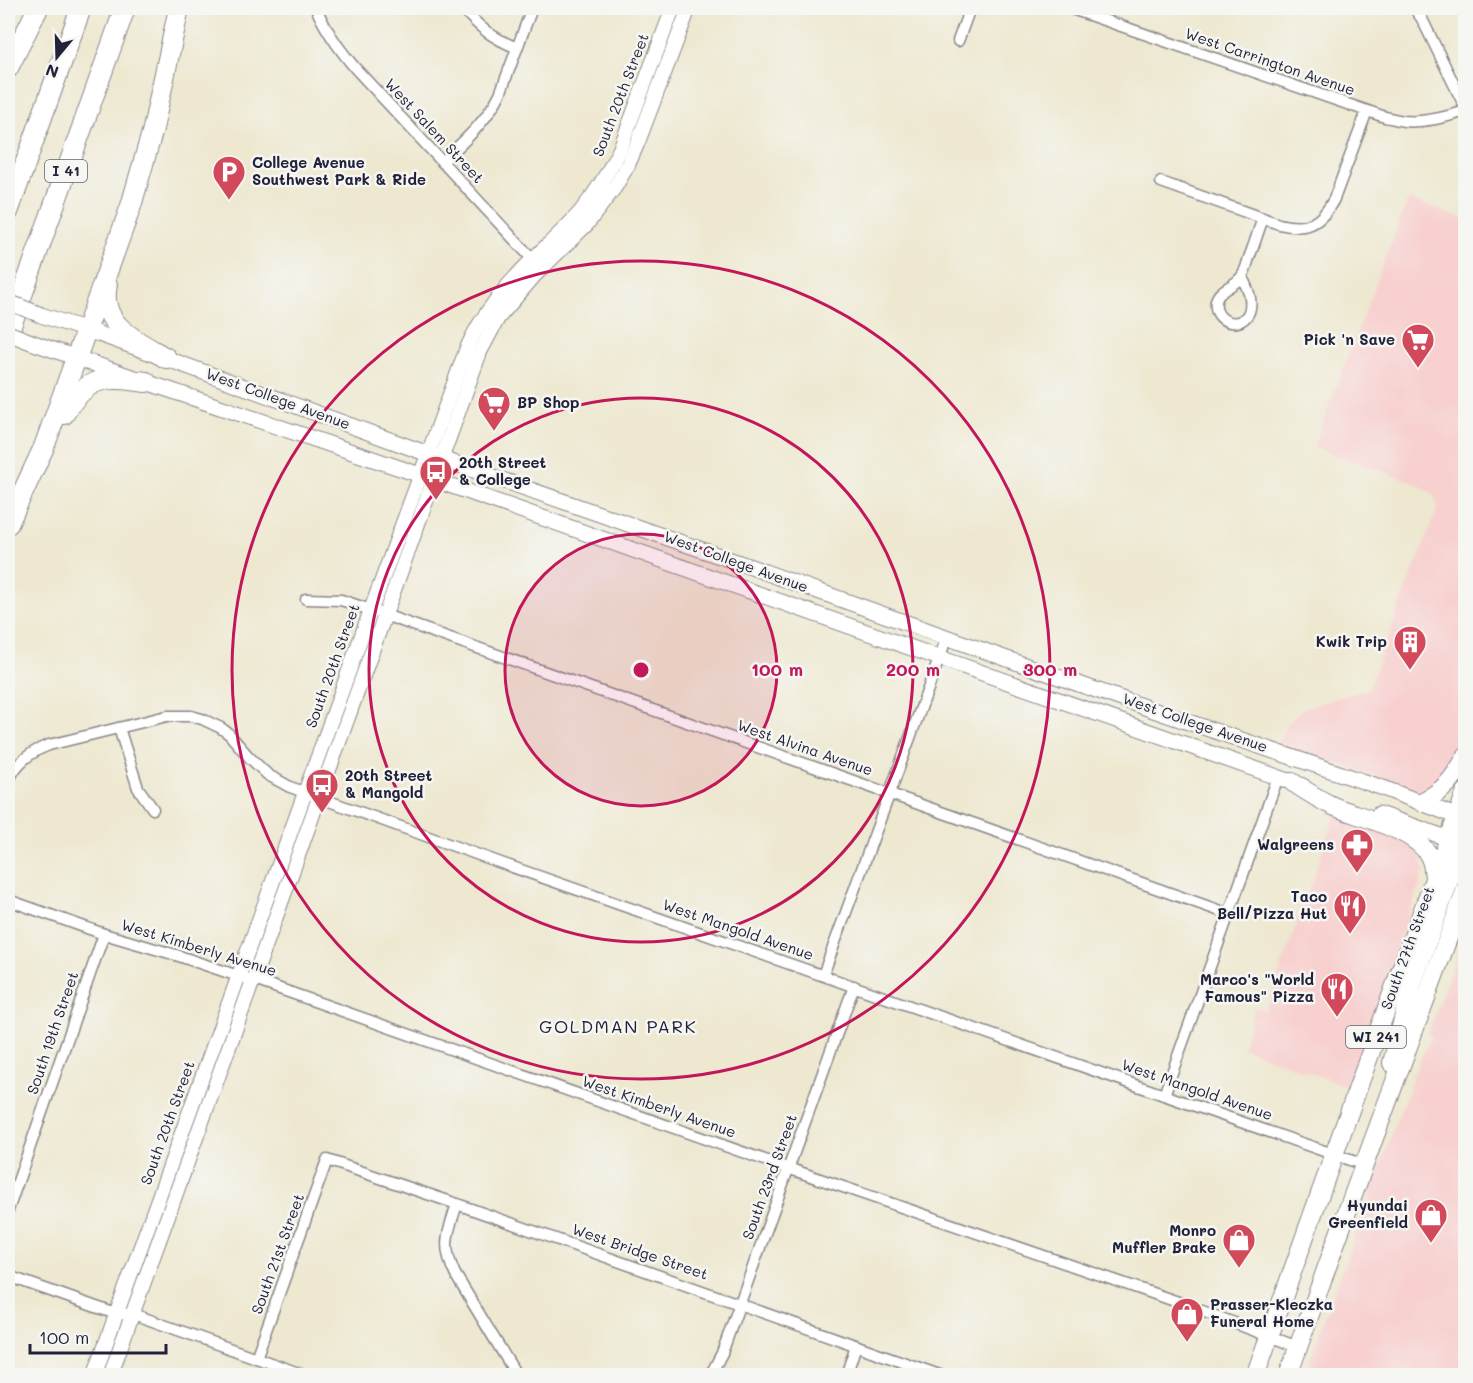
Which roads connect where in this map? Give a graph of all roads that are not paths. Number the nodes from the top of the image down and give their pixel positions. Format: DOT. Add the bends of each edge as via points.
graph roads {
  1 [pos="38,8"];
  2 [pos="81,8"];
  3 [pos="125,8"];
  4 [pos="179,8"];
  5 [pos="316,8"];
  6 [pos="462,8"];
  7 [pos="532,8"];
  8 [pos="673,8"];
  9 [pos="689,8"];
  10 [pos="970,8"];
  11 [pos="1069,8"];
  12 [pos="1414,8"];
  13 [pos="958,40"];
  14 [pos="517,48"];
  15 [pos="8,68"];
  16 [pos="1466,110"];
  17 [pos="1368,111"];
  18 [pos="442,162"];
  19 [pos="1161,182"];
  20 [pos="8,212"];
  21 [pos="1263,218"];
  22 [pos="114,256"];
  23 [pos="537,264"];
  24 [pos="1242,276"];
  25 [pos="8,303"];
  26 [pos="87,330"];
  27 [pos="8,334"];
  28 [pos="77,357"];
  29 [pos="166,358"];
  30 [pos="146,382"];
  31 [pos="44,447"];
  32 [pos="435,456"];
  33 [pos="428,477"];
  34 [pos="8,524"];
  35 [pos="306,599"];
  36 [pos="371,610"];
  37 [pos="386,615"];
  38 [pos="947,637"];
  39 [pos="940,657"];
  40 [pos="119,728"];
  41 [pos="1466,757"];
  42 [pos="1285,779"];
  43 [pos="8,783"];
  44 [pos="1466,792"];
  45 [pos="305,793"];
  46 [pos="889,793"];
  47 [pos="319,798"];
  48 [pos="1421,802"];
  49 [pos="153,809"];
  50 [pos="1461,818"];
  51 [pos="1458,842"];
  52 [pos="1434,877"];
  53 [pos="1466,889"];
  54 [pos="8,900"];
  55 [pos="1229,914"];
  56 [pos="1466,923"];
  57 [pos="104,934"];
  58 [pos="823,975"];
  59 [pos="238,976"];
  60 [pos="254,980"];
  61 [pos="854,986"];
  62 [pos="1401,1067"];
  63 [pos="1164,1095"];
  64 [pos="1391,1095"];
  65 [pos="1334,1155"];
  66 [pos="327,1160"];
  67 [pos="1364,1165"];
  68 [pos="789,1168"];
  69 [pos="457,1204"];
  70 [pos="8,1210"];
  71 [pos="8,1276"];
  72 [pos="740,1304"];
  73 [pos="116,1314"];
  74 [pos="133,1314"];
  75 [pos="1268,1336"];
  76 [pos="856,1345"];
  77 [pos="1298,1347"];
  78 [pos="256,1358"];
  79 [pos="94,1376"];
  80 [pos="110,1376"];
  81 [pos="307,1376"];
  82 [pos="517,1376"];
  83 [pos="710,1376"];
  84 [pos="846,1376"];
  85 [pos="942,1376"];
  86 [pos="1255,1376"];
  87 [pos="1288,1376"];
  1 -- 15 [label="highway"];
  2 -- 20 [label="highway, I 41"];
  3 -- 27 [label="highway, I 41"];
  4 -- 22 [label="highway" via="147,152"];
  5 -- 18 [label="street, West Salem Street" via="340,50"];
  6 -- 14 [label="street" via="483,30"];
  7 -- 14 [label="street"];
  8 -- 23 [label="street, South 20th Street" via="610,170"];
  9 -- 23 [label="street, South 20th Street" via="638,142 615,187 577,235"];
  10 -- 13 [label="street"];
  11 -- 17 [label="street, West Carrington Avenue"];
  12 -- 16 [label="street"];
  14 -- 18 [label="street" via="488,114"];
  16 -- 17 [label="street, West Carrington Avenue" via="1418,121"];
  17 -- 21 [label="street" via="1334,199 1323,217 1299,227"];
  18 -- 23 [label="street, West Salem Street"];
  19 -- 21 [label="street"];
  21 -- 24 [label="street"];
  22 -- 26 [label="highway"];
  22 -- 29 [label="highway" via="105,295 111,318 124,332"];
  23 -- 32 [label="street, South 20th Street" via="486,340"];
  25 -- 26 [label="main road, West College Avenue, bridge"];
  26 -- 28 [label="highway"];
  26 -- 29 [label="main road, West College Avenue"];
  27 -- 28 [label="main road, West College Avenue, bridge"];
  28 -- 30 [label="main road, West College Avenue"];
  28 -- 31 [label="highway"];
  29 -- 32 [label="main road, West College Avenue"];
  30 -- 31 [label="highway" via="118,378 91,384 74,399"];
  30 -- 33 [label="main road, West College Avenue"];
  31 -- 34 [label="highway"];
  32 -- 33 [label="street, South 20th Street"];
  32 -- 38 [label="main road, West College Avenue"];
  33 -- 36 [label="street, South 20th Street"];
  33 -- 37 [label="street, South 20th Street"];
  33 -- 39 [label="main road, West College Avenue"];
  35 -- 36 [label="street, West Alvina Avenue" via="341,600"];
  36 -- 37 [label="street, West Alvina Avenue"];
  36 -- 45 [label="street, South 20th Street"];
  37 -- 46 [label="street, West Alvina Avenue"];
  37 -- 47 [label="street, South 20th Street"];
  38 -- 39 [label="street"];
  38 -- 48 [label="main road, West College Avenue"];
  39 -- 42 [label="main road, West College Avenue"];
  39 -- 46 [label="street"];
  40 -- 43 [label="street, West Mangold Avenue" via="36,750 16,766"];
  40 -- 45 [label="street, West Mangold Avenue" via="166,716 202,719 229,734 268,775"];
  40 -- 49 [label="street" via="138,788"];
  41 -- 48 [label="main road" via="1444,789"];
  42 -- 51 [label="main road, West College Avenue"];
  42 -- 52 [label="main road" via="1331,805 1415,840 1430,858"];
  42 -- 55 [label="street"];
  44 -- 50 [label="main road, South 27th Street / WI 241"];
  45 -- 47 [label="street, West Mangold Avenue"];
  45 -- 59 [label="street, South 20th Street"];
  46 -- 55 [label="street, West Alvina Avenue"];
  46 -- 58 [label="street"];
  47 -- 58 [label="street, West Mangold Avenue"];
  47 -- 60 [label="street, South 20th Street"];
  48 -- 50 [label="main road, West College Avenue"];
  50 -- 51 [label="main road, South 27th Street / WI 241"];
  51 -- 52 [label="main road, South 27th Street / WI 241"];
  51 -- 64 [label="main road" via="1460,854 1411,987 1390,1071"];
  52 -- 65 [label="main road, South 27th Street / WI 241"];
  53 -- 62 [label="main road, WI 241"];
  54 -- 57 [label="street, West Kimberly Avenue"];
  55 -- 63 [label="street"];
  56 -- 62 [label="main road" via="1432,1016"];
  57 -- 59 [label="street, West Kimberly Avenue"];
  57 -- 70 [label="street, South 19th Street"];
  58 -- 61 [label="street, West Mangold Avenue"];
  59 -- 60 [label="street, West Kimberly Avenue"];
  59 -- 73 [label="street, South 20th Street"];
  60 -- 68 [label="street, West Kimberly Avenue"];
  60 -- 74 [label="street, South 20th Street"];
  61 -- 63 [label="street, West Mangold Avenue"];
  61 -- 68 [label="street, South 23rd Street"];
  62 -- 64 [label="main road, WI 241"];
  63 -- 65 [label="street, West Mangold Avenue"];
  64 -- 67 [label="main road, WI 241"];
  65 -- 67 [label="street, West Mangold Avenue"];
  65 -- 75 [label="main road, South 27th Street / WI 241"];
  66 -- 69 [label="street, West Bridge Street"];
  66 -- 78 [label="street, South 21st Street"];
  67 -- 77 [label="main road, WI 241"];
  68 -- 72 [label="street, South 23rd Street"];
  68 -- 75 [label="street, West Kimberly Avenue"];
  69 -- 72 [label="street, West Bridge Street"];
  69 -- 82 [label="street" via="447,1235 449,1260"];
  71 -- 73 [label="street"];
  72 -- 76 [label="street, West Bridge Street"];
  72 -- 83 [label="street, South 23rd Street"];
  73 -- 74 [label="street"];
  73 -- 79 [label="street, South 20th Street"];
  74 -- 78 [label="street"];
  74 -- 80 [label="street, South 20th Street"];
  75 -- 77 [label="street, West Kimberly Avenue"];
  75 -- 86 [label="main road, South 27th Street / WI 241"];
  76 -- 84 [label="street"];
  76 -- 85 [label="street, West Bridge Street"];
  77 -- 87 [label="main road, WI 241"];
  78 -- 81 [label="street"];
}
